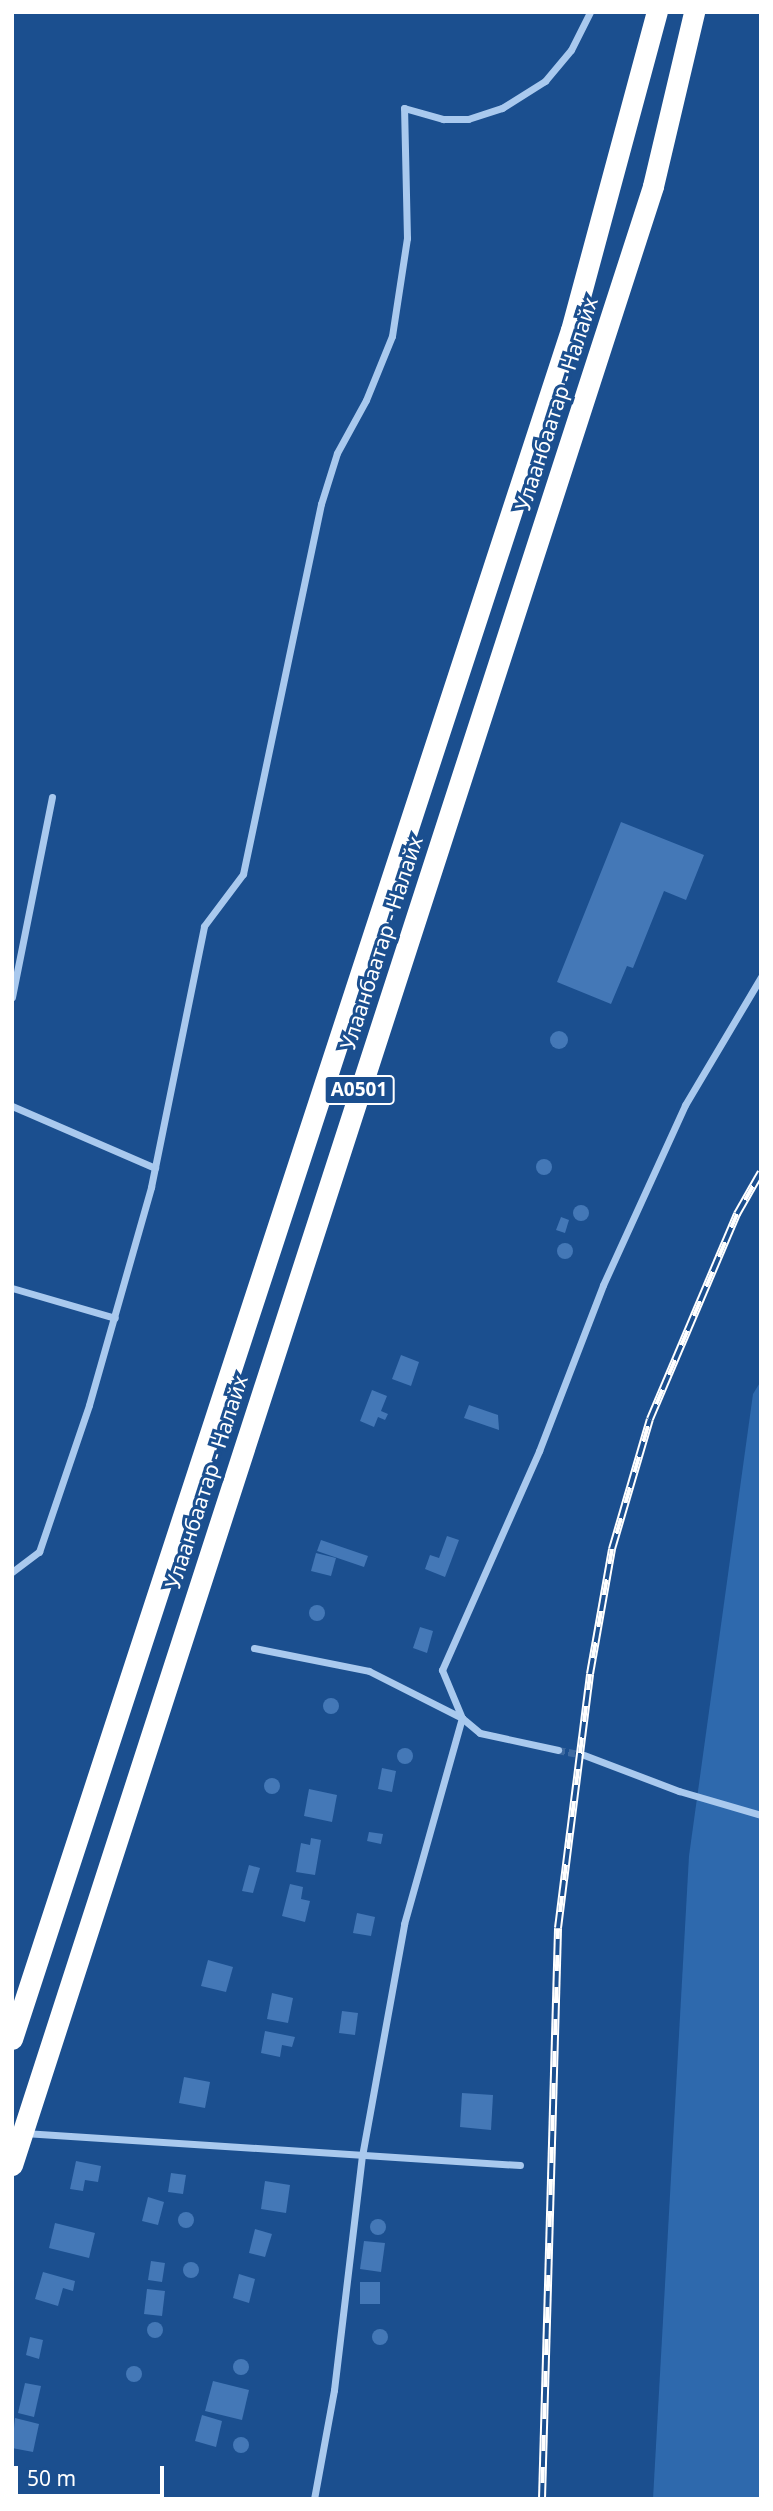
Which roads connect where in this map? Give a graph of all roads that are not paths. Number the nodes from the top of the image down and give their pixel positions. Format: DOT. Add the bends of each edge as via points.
graph roads {
  1 [pos="590,12"];
  2 [pos="657,12"];
  3 [pos="694,12"];
  4 [pos="52,797"];
  5 [pos="761,977"];
  6 [pos="12,997"];
  7 [pos="12,1106"];
  8 [pos="155,1168"];
  9 [pos="12,1288"];
  10 [pos="115,1318"];
  11 [pos="12,1573"];
  12 [pos="254,1648"];
  13 [pos="461,1718"];
  14 [pos="558,1750"];
  15 [pos="584,1755"];
  16 [pos="761,1815"];
  17 [pos="12,2039"];
  18 [pos="23,2133"];
  19 [pos="362,2155"];
  20 [pos="12,2165"];
  21 [pos="520,2165"];
  22 [pos="314,2499"];
  1 -- 8 [label="street" via="571,50 545,81 502,108 468,119 443,119 404,108 407,238 392,335 366,400 337,453 321,504 243,874 204,926"];
  2 -- 17 [label="highway, Улаанбаатар - Налайх / A0501" via="571,330"];
  3 -- 18 [label="highway, Улаанбаатар - Налайх / A0501" via="653,186"];
  4 -- 6 [label="street"];
  5 -- 13 [label="street" via="685,1105 603,1285 539,1451 442,1670"];
  7 -- 8 [label="street"];
  8 -- 10 [label="street"];
  9 -- 10 [label="street"];
  10 -- 11 [label="street" via="39,1552"];
  12 -- 13 [label="street" via="369,1671"];
  13 -- 14 [label="street" via="480,1733"];
  13 -- 19 [label="street" via="404,1924"];
  15 -- 16 [label="street" via="678,1791"];
  18 -- 19 [label="street"];
  18 -- 20 [label="highway, Улаанбаатар - Налайх / A0501"];
  19 -- 21 [label="street"];
  19 -- 22 [label="street" via="334,2390"];
}
